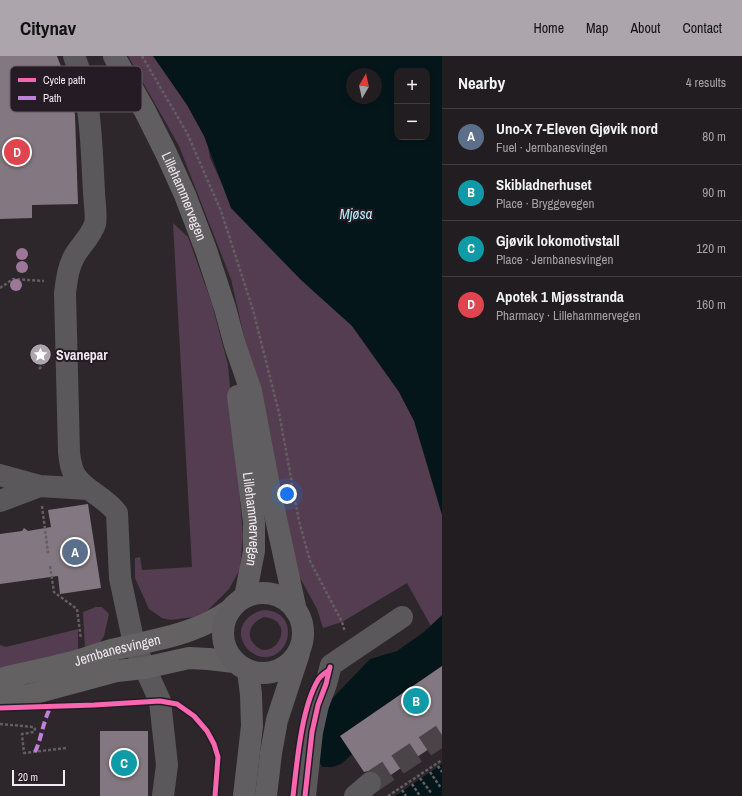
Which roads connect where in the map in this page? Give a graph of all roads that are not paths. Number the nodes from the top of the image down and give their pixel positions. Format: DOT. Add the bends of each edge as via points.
graph roads {
  1 [pos="74,56"];
  2 [pos="114,56"];
  3 [pos="78,66"];
  4 [pos="120,66"];
  5 [pos="142,105"];
  6 [pos="88,112"];
  7 [pos="235,345"];
  8 [pos="0,475"];
  9 [pos="88,488"];
  10 [pos="41,496"];
  11 [pos="0,501"];
  12 [pos="238,604"];
  13 [pos="296,611"];
  14 [pos="402,617"];
  15 [pos="134,644"];
  16 [pos="300,648"];
  17 [pos="241,666"];
  18 [pos="144,668"];
  19 [pos="0,679"];
  20 [pos="0,696"];
  21 [pos="163,796"];
  22 [pos="244,796"];
  23 [pos="266,796"];
  24 [pos="305,796"];
  1 -- 3 [label="street"];
  2 -- 4 [label="highway, Lillehammervegen"];
  5 -- 7 [label="highway, Lillehammervegen" via="185,195 206,250"];
  6 -- 9 [label="street" via="95,223 68,270 65,293 69,452 71,467 77,478"];
  7 -- 12 [label="highway, Lillehammervegen" via="254,522 254,551"];
  7 -- 13 [label="highway, Lillehammervegen" via="250,391"];
  8 -- 10 [label="street"];
  9 -- 10 [label="street"];
  9 -- 15 [label="street" via="111,505 116,513 120,578"];
  10 -- 11 [label="street"];
  12 -- 13 [label="highway" via="256,594 268,593 289,602"];
  12 -- 15 [label="main road, Jernbanesvingen" via="203,626 159,640"];
  12 -- 17 [label="highway" via="227,614 223,639 226,651"];
  13 -- 16 [label="highway" via="302,623"];
  14 -- 24 [label="street" via="331,665 312,732"];
  15 -- 18 [label="street"];
  15 -- 19 [label="main road, Jernbanesvingen"];
  16 -- 17 [label="highway" via="290,663 274,672 262,674"];
  16 -- 23 [label="highway" via="277,720"];
  17 -- 18 [label="main road, Jernbanesvingen" via="209,659 189,658"];
  17 -- 22 [label="highway" via="251,694 252,720"];
  18 -- 20 [label="main road, Jernbanesvingen" via="117,671 28,695"];
  18 -- 21 [label="street" via="160,701 167,765"];
}
